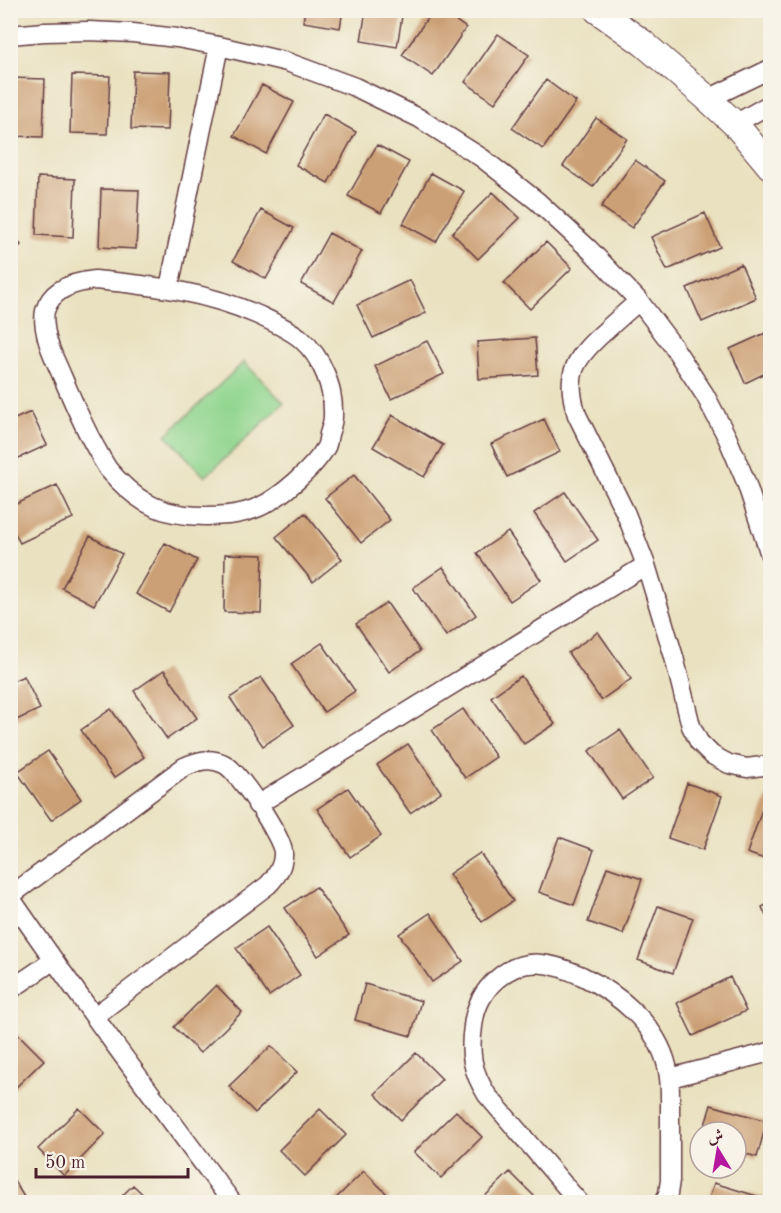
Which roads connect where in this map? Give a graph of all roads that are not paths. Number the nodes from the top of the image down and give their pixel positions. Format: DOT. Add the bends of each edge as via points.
graph roads {
  1 [pos="597,10"];
  2 [pos="10,35"];
  3 [pos="219,46"];
  4 [pos="766,71"];
  5 [pos="771,97"];
  6 [pos="708,99"];
  7 [pos="771,104"];
  8 [pos="735,124"];
  9 [pos="771,166"];
  10 [pos="170,288"];
  11 [pos="639,301"];
  12 [pos="771,555"];
  13 [pos="646,565"];
  14 [pos="771,765"];
  15 [pos="257,805"];
  16 [pos="10,896"];
  17 [pos="54,960"];
  18 [pos="10,990"];
  19 [pos="95,1016"];
  20 [pos="771,1052"];
  21 [pos="670,1078"];
  22 [pos="232,1203"];
  23 [pos="579,1203"];
  24 [pos="664,1203"];
  1 -- 6 [label="main road" via="643,43"];
  2 -- 3 [label="street" via="133,33"];
  3 -- 10 [label="street"];
  3 -- 11 [label="street" via="287,62 355,87 419,118 482,158 537,201"];
  4 -- 5 [label="street" via="761,85"];
  4 -- 6 [label="street"];
  6 -- 8 [label="main road"];
  7 -- 8 [label="street"];
  8 -- 9 [label="main road"];
  10 -- 10 [label="street" via="95,280 66,286 54,295 46,309 47,341 89,436 124,488 147,503 176,514 205,517 260,507 309,470 327,446 333,418 331,389 320,362 302,340 278,324 209,297"];
  11 -- 12 [label="street" via="673,346 727,437"];
  11 -- 13 [label="street" via="580,356 574,370 572,398"];
  13 -- 14 [label="street" via="691,726 699,742 729,764 747,768"];
  13 -- 15 [label="street"];
  15 -- 16 [label="street" via="226,765 212,760 197,761"];
  15 -- 19 [label="street" via="283,851 277,876"];
  16 -- 17 [label="street"];
  17 -- 18 [label="street"];
  17 -- 19 [label="street"];
  19 -- 22 [label="street"];
  20 -- 21 [label="street"];
  21 -- 23 [label="street" via="651,1033 626,1004 564,968 532,963 516,967 502,974 485,991 474,1013 474,1070 487,1095"];
  21 -- 24 [label="street" via="670,1180"];
}
